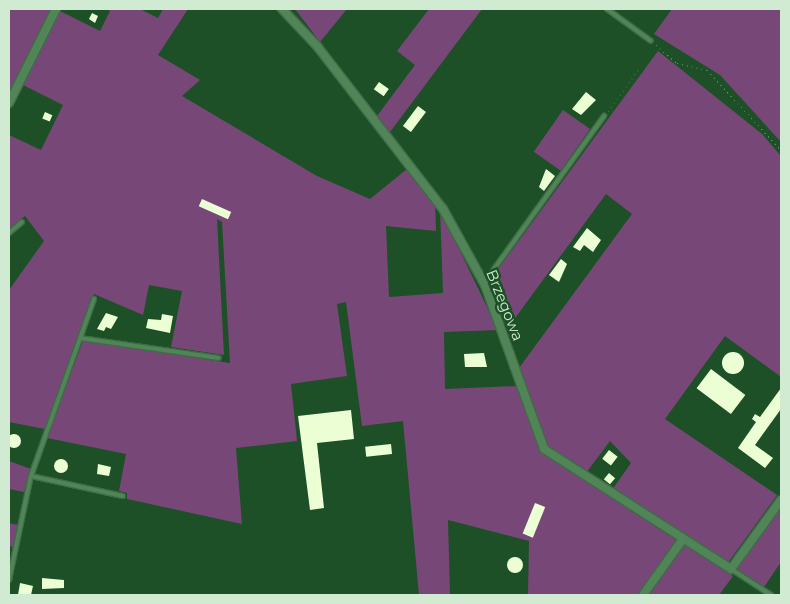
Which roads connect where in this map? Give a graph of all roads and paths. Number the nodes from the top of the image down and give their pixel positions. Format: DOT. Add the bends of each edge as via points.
graph roads {
  1 [pos="56,9"];
  2 [pos="607,9"];
  3 [pos="286,10"];
  4 [pos="651,41"];
  5 [pos="639,69"];
  6 [pos="9,103"];
  7 [pos="604,116"];
  8 [pos="781,150"];
  9 [pos="22,222"];
  10 [pos="9,233"];
  11 [pos="484,283"];
  12 [pos="94,299"];
  13 [pos="80,338"];
  14 [pos="218,358"];
  15 [pos="31,476"];
  16 [pos="123,496"];
  17 [pos="781,500"];
  18 [pos="683,539"];
  19 [pos="731,569"];
  20 [pos="9,580"];
  21 [pos="643,595"];
  22 [pos="771,595"];
  1 -- 6 [label="street"];
  2 -- 4 [label="lane"];
  3 -- 11 [label="street, Brzegowa" via="433,192"];
  4 -- 8 [label="path" via="678,64 707,70"];
  5 -- 7 [label="path"];
  7 -- 11 [label="lane"];
  9 -- 10 [label="lane"];
  11 -- 18 [label="street, Brzegowa" via="544,449"];
  12 -- 13 [label="lane"];
  13 -- 14 [label="lane"];
  13 -- 15 [label="lane"];
  15 -- 16 [label="lane"];
  15 -- 20 [label="lane"];
  17 -- 19 [label="street"];
  18 -- 19 [label="street, Brzegowa"];
  18 -- 21 [label="street"];
  19 -- 22 [label="lane"];
}
